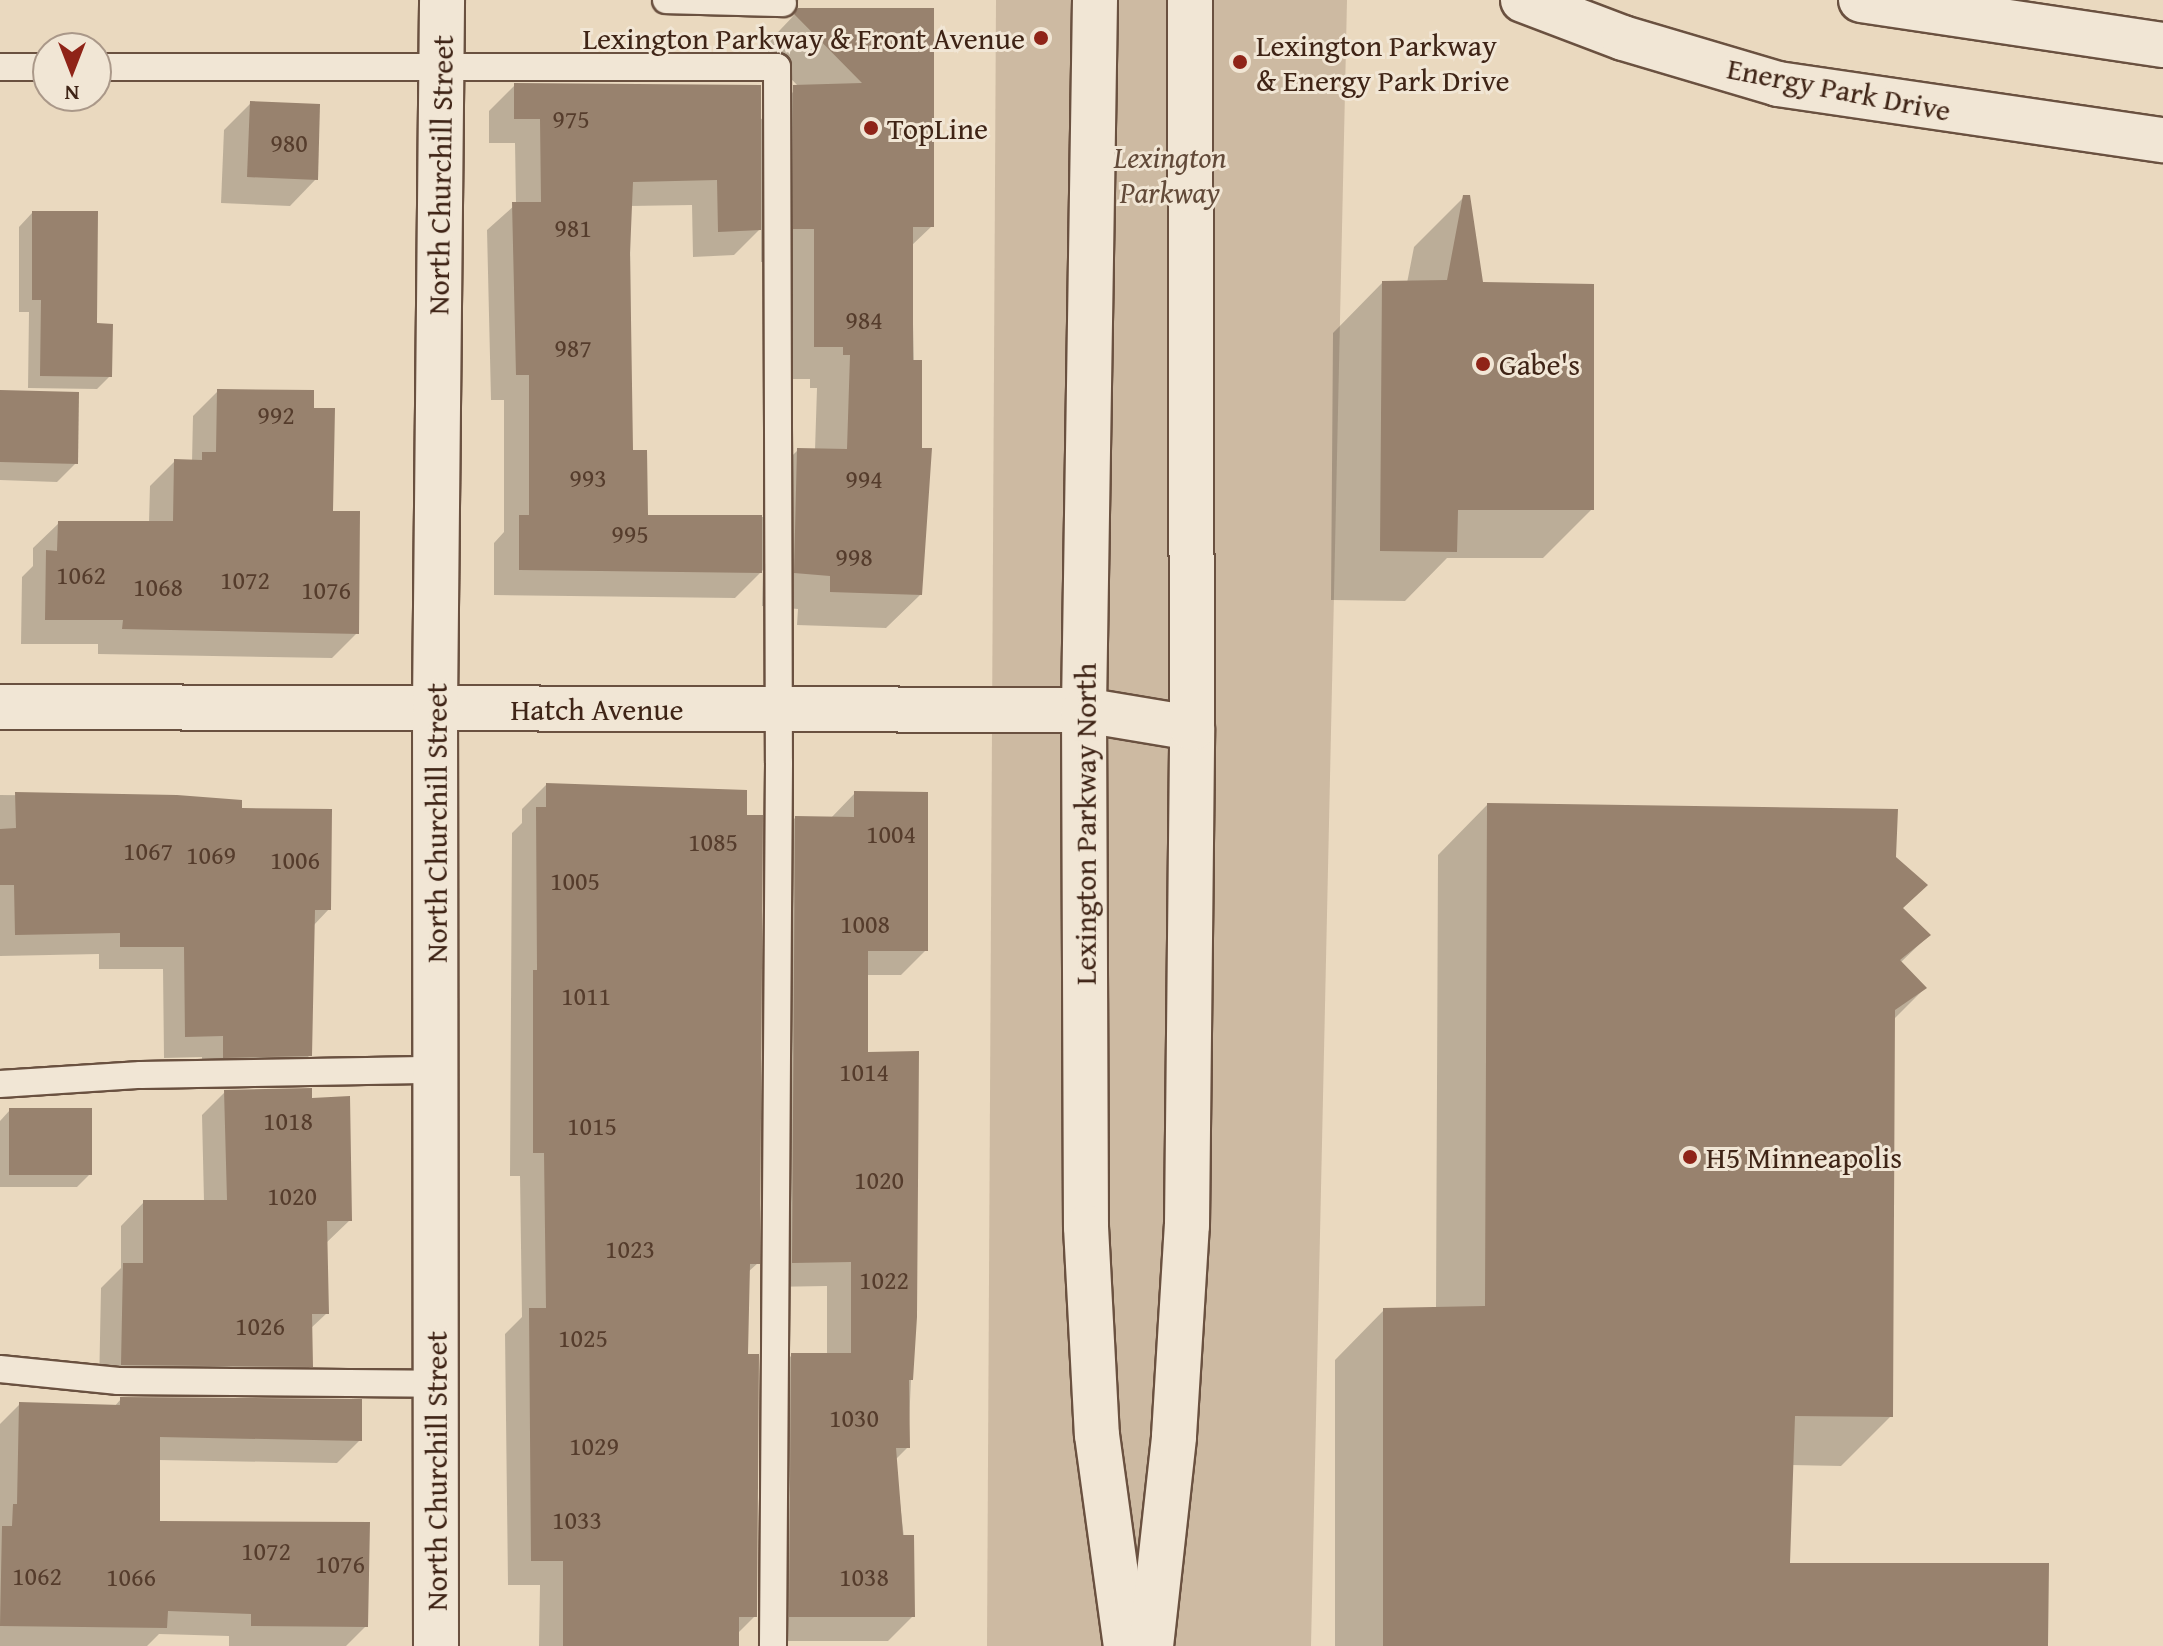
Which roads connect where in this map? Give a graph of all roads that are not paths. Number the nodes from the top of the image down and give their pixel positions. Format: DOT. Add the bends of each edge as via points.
graph roads {
  1 [pos="442,0"];
  2 [pos="666,0"];
  3 [pos="1095,0"];
  4 [pos="1190,0"];
  5 [pos="1523,0"];
  6 [pos="1861,0"];
  7 [pos="783,3"];
  8 [pos="2163,45"];
  9 [pos="0,67"];
  10 [pos="32,67"];
  11 [pos="112,67"];
  12 [pos="442,67"];
  13 [pos="2163,140"];
  14 [pos="0,707"];
  15 [pos="435,708"];
  16 [pos="779,709"];
  17 [pos="1084,710"];
  18 [pos="1192,728"];
  19 [pos="437,1070"];
  20 [pos="0,1084"];
  21 [pos="0,1369"];
  22 [pos="435,1384"];
  23 [pos="436,1646"];
  24 [pos="773,1646"];
  25 [pos="1126,1646"];
  26 [pos="1151,1646"];
  1 -- 12 [label="street, North Churchill Street"];
  2 -- 7 [label="lane"];
  3 -- 17 [label="street, Lexington Parkway North"];
  4 -- 18 [label="street"];
  5 -- 13 [label="street, Energy Park Drive" via="1623,38 1778,84"];
  6 -- 8 [label="street"];
  9 -- 10 [label="lane"];
  11 -- 12 [label="lane"];
  12 -- 15 [label="street, North Churchill Street"];
  12 -- 16 [label="lane" via="777,67"];
  14 -- 15 [label="street, Hatch Avenue"];
  15 -- 16 [label="street, Hatch Avenue"];
  15 -- 19 [label="street, North Churchill Street"];
  16 -- 17 [label="street, Hatch Avenue"];
  16 -- 24 [label="lane"];
  17 -- 18 [label="street, Hatch Avenue"];
  17 -- 25 [label="street, Lexington Parkway North" via="1086,1227 1097,1435"];
  18 -- 26 [label="street" via="1187,1225 1174,1436"];
  19 -- 20 [label="lane" via="141,1075"];
  19 -- 22 [label="street, North Churchill Street"];
  21 -- 22 [label="lane" via="118,1381"];
  22 -- 23 [label="street, North Churchill Street"];
}
